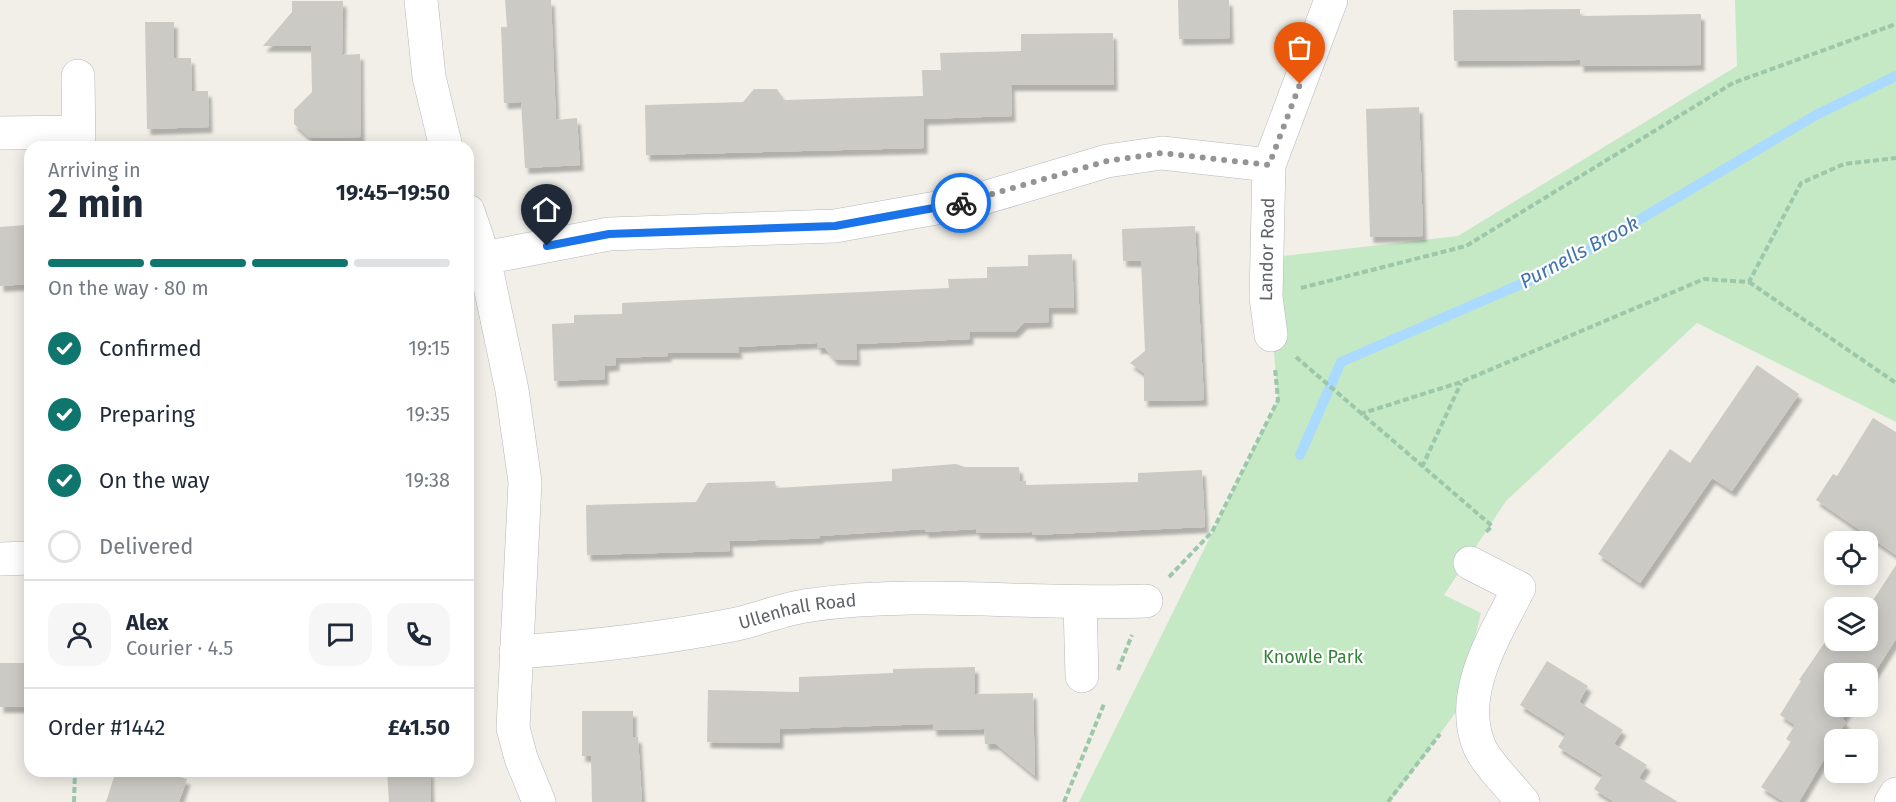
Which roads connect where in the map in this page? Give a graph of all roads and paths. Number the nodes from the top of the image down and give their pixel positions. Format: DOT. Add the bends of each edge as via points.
graph roads {
  1 [pos="421,0"];
  2 [pos="1331,0"];
  3 [pos="1896,24"];
  4 [pos="78,76"];
  5 [pos="0,133"];
  6 [pos="79,140"];
  7 [pos="445,141"];
  8 [pos="1896,158"];
  9 [pos="1269,165"];
  10 [pos="474,229"];
  11 [pos="484,258"];
  12 [pos="1749,282"];
  13 [pos="1266,297"];
  14 [pos="1271,335"];
  15 [pos="1461,382"];
  16 [pos="1896,383"];
  17 [pos="1360,414"];
  18 [pos="1422,467"];
  19 [pos="24,558"];
  20 [pos="0,559"];
  21 [pos="1470,563"];
  22 [pos="1146,601"];
  23 [pos="1080,604"];
  24 [pos="516,652"];
  25 [pos="1082,675"];
  26 [pos="1115,675"];
  27 [pos="1107,696"];
  28 [pos="1473,705"];
  29 [pos="75,777"];
  30 [pos="1896,794"];
  31 [pos="74,802"];
  32 [pos="539,802"];
  33 [pos="1064,802"];
  34 [pos="1388,802"];
  35 [pos="1523,802"];
  36 [pos="1891,802"];
  1 -- 7 [label="street" via="429,77"];
  2 -- 9 [label="street, Landor Road"];
  3 -- 13 [label="path" via="1733,83 1466,246"];
  4 -- 6 [label="street"];
  5 -- 6 [label="street"];
  8 -- 12 [label="path" via="1844,164 1801,183"];
  9 -- 11 [label="street" via="1162,153 1107,161 969,202 835,226 609,234"];
  9 -- 13 [label="street, Landor Road"];
  10 -- 11 [label="street"];
  11 -- 24 [label="street" via="512,390 525,482"];
  12 -- 15 [label="path" via="1704,279"];
  12 -- 16 [label="path"];
  13 -- 14 [label="street, Landor Road"];
  14 -- 17 [label="path"];
  14 -- 22 [label="path" via="1278,400 1212,532"];
  15 -- 17 [label="path"];
  15 -- 18 [label="path"];
  17 -- 18 [label="path"];
  18 -- 21 [label="path" via="1492,526"];
  19 -- 20 [label="street"];
  21 -- 28 [label="street" via="1520,588 1484,657"];
  22 -- 23 [label="street, Ullenhall Road"];
  22 -- 26 [label="path"];
  23 -- 24 [label="street, Ullenhall Road" via="904,597 821,604 735,625 619,645"];
  23 -- 25 [label="street"];
  24 -- 32 [label="street" via="513,728"];
  27 -- 33 [label="path"];
  28 -- 34 [label="path" via="1456,712"];
  28 -- 35 [label="street" via="1480,749"];
  29 -- 31 [label="path"];
  30 -- 36 [label="street"];
}
